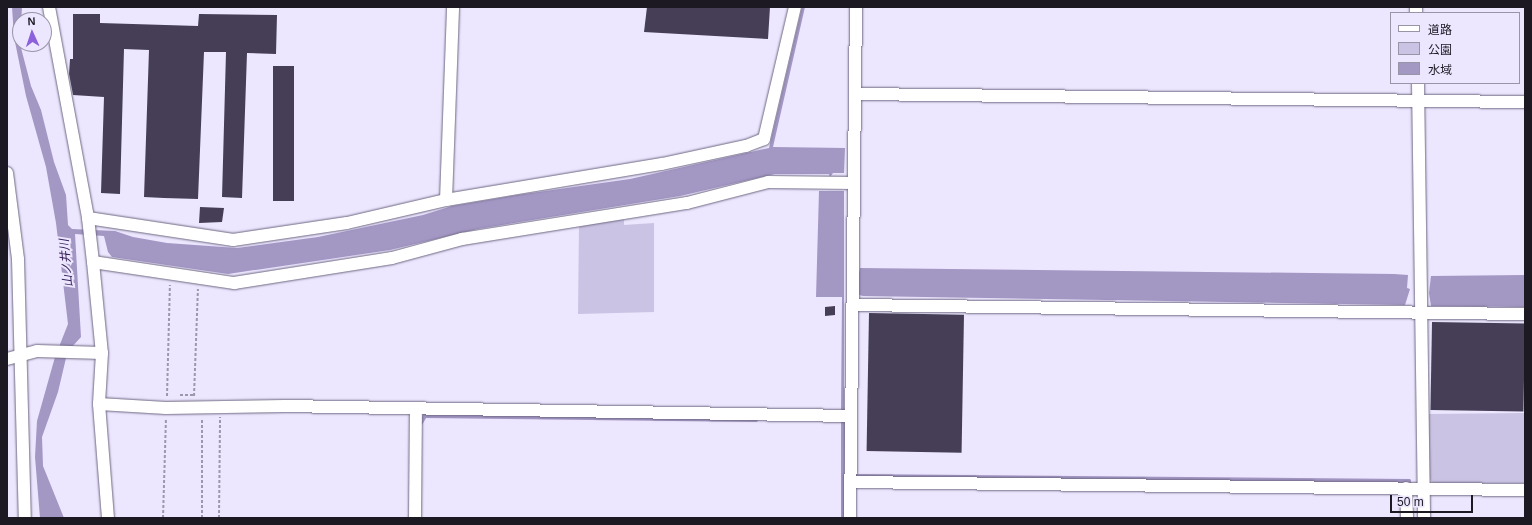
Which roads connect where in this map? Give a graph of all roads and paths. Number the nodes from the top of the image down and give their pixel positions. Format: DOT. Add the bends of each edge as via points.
graph roads {
  1 [pos="49,7"];
  2 [pos="452,7"];
  3 [pos="795,7"];
  4 [pos="856,7"];
  5 [pos="1418,84"];
  6 [pos="857,94"];
  7 [pos="1418,102"];
  8 [pos="1525,102"];
  9 [pos="7,173"];
  10 [pos="853,183"];
  11 [pos="446,200"];
  12 [pos="88,218"];
  13 [pos="93,262"];
  14 [pos="170,274"];
  15 [pos="198,278"];
  16 [pos="854,301"];
  17 [pos="1420,311"];
  18 [pos="1525,314"];
  19 [pos="96,353"];
  20 [pos="22,354"];
  21 [pos="7,359"];
  22 [pos="99,404"];
  23 [pos="167,404"];
  24 [pos="198,407"];
  25 [pos="220,408"];
  26 [pos="416,410"];
  27 [pos="851,416"];
  28 [pos="850,482"];
  29 [pos="1406,488"];
  30 [pos="1423,489"];
  31 [pos="1525,490"];
  32 [pos="25,518"];
  33 [pos="108,518"];
  34 [pos="163,518"];
  35 [pos="202,518"];
  36 [pos="219,518"];
  37 [pos="415,518"];
  38 [pos="850,518"];
  39 [pos="1407,518"];
  40 [pos="1424,518"];
  1 -- 12 [label="street"];
  2 -- 11 [label="street"];
  3 -- 11 [label="street" via="764,139 746,146 662,164"];
  4 -- 6 [label="street"];
  5 -- 7 [label="street"];
  6 -- 7 [label="street"];
  6 -- 10 [label="street"];
  7 -- 8 [label="street"];
  7 -- 17 [label="street"];
  9 -- 20 [label="street" via="18,259"];
  10 -- 15 [label="street" via="768,182 687,203 462,239 392,258 234,283"];
  10 -- 16 [label="street"];
  11 -- 12 [label="street" via="347,223 233,240"];
  12 -- 13 [label="street"];
  13 -- 14 [label="street"];
  13 -- 19 [label="street"];
  14 -- 15 [label="street"];
  14 -- 23 [label="path"];
  15 -- 24 [label="path"];
  16 -- 17 [label="street"];
  16 -- 27 [label="street"];
  17 -- 18 [label="street"];
  17 -- 30 [label="street"];
  19 -- 20 [label="street" via="37,351"];
  19 -- 22 [label="street"];
  20 -- 21 [label="street"];
  20 -- 32 [label="street"];
  22 -- 23 [label="street"];
  22 -- 33 [label="street"];
  23 -- 24 [label="street"];
  23 -- 34 [label="path"];
  24 -- 25 [label="street"];
  24 -- 35 [label="path"];
  25 -- 26 [label="street" via="284,406"];
  25 -- 36 [label="path"];
  26 -- 27 [label="street"];
  26 -- 37 [label="street"];
  27 -- 28 [label="street"];
  28 -- 29 [label="street"];
  28 -- 38 [label="street"];
  29 -- 30 [label="street"];
  29 -- 39 [label="street"];
  30 -- 31 [label="street"];
  30 -- 40 [label="street"];
}
